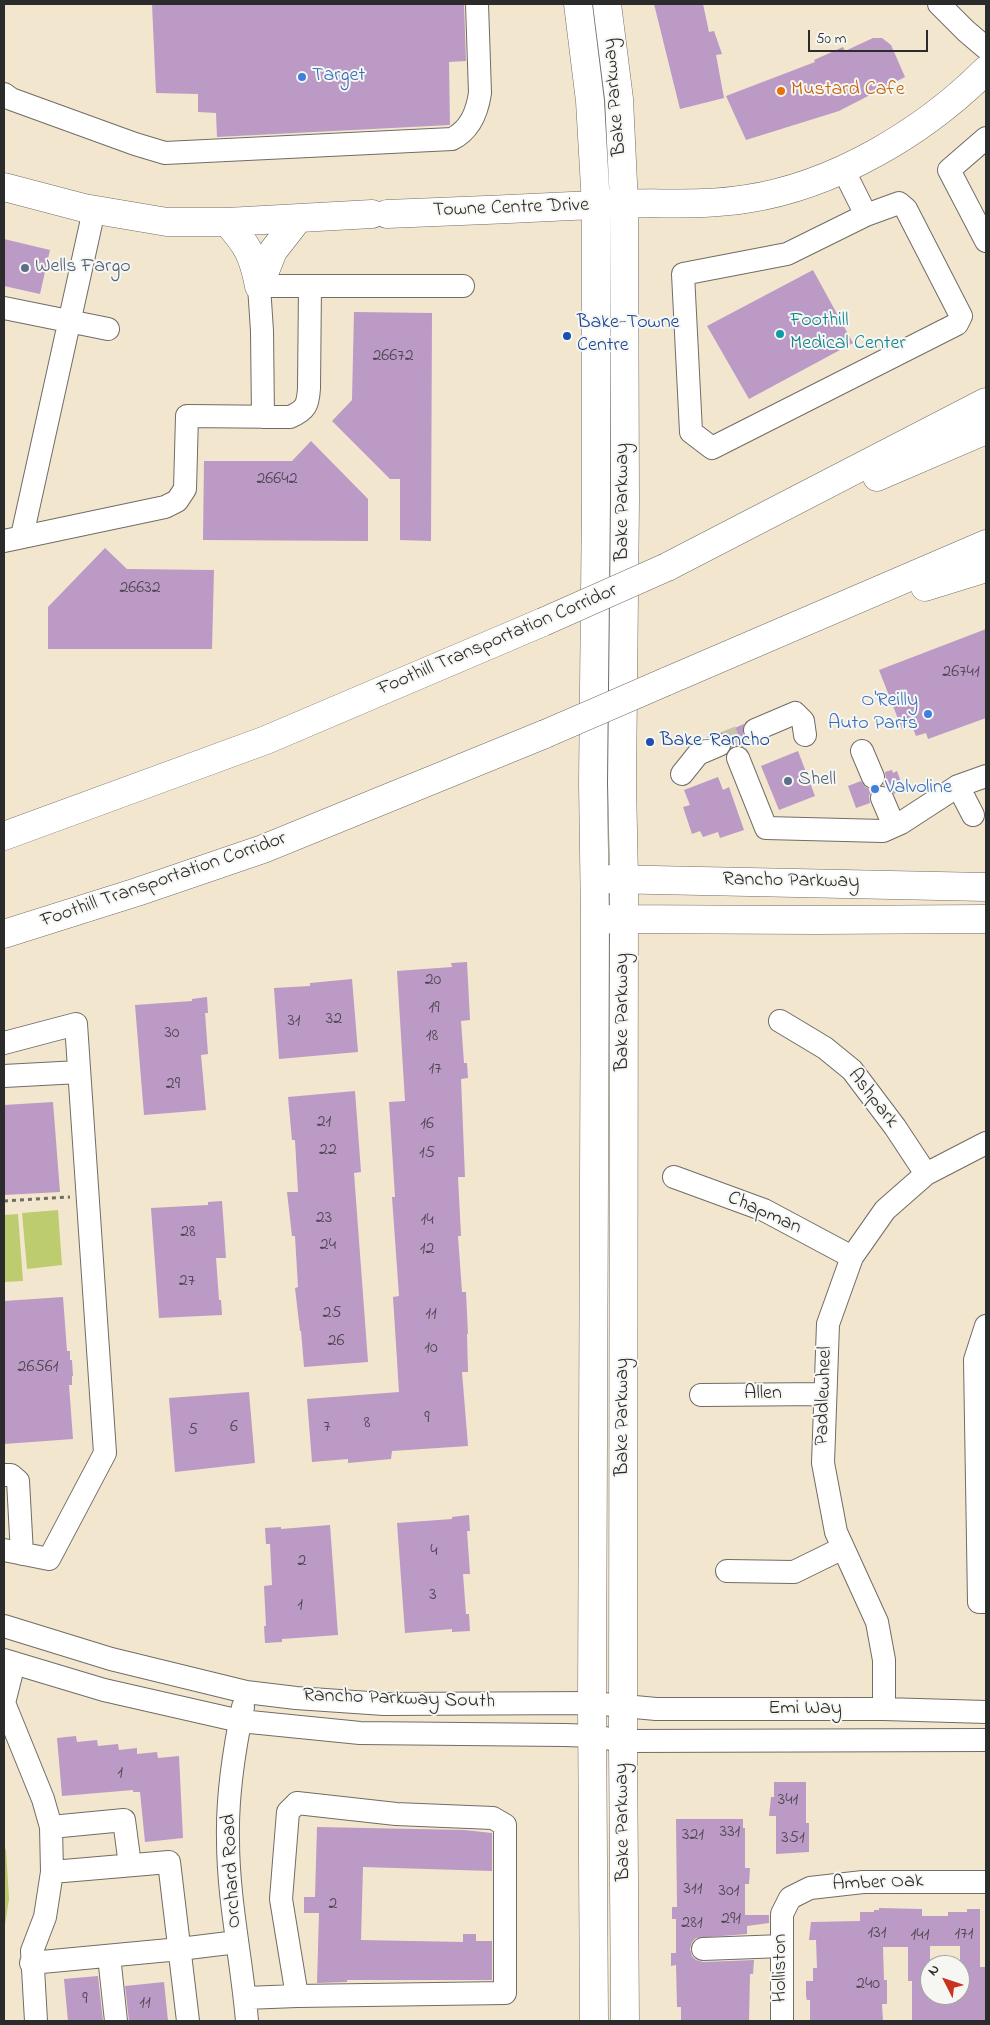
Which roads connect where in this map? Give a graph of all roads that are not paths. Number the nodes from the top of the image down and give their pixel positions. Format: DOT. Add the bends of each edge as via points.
graph roads {
  1 [pos="477,4"];
  2 [pos="578,4"];
  3 [pos="607,4"];
  4 [pos="939,4"];
  5 [pos="986,48"];
  6 [pos="986,70"];
  7 [pos="4,94"];
  8 [pos="986,138"];
  9 [pos="843,169"];
  10 [pos="4,187"];
  11 [pos="624,204"];
  12 [pos="596,205"];
  13 [pos="94,210"];
  14 [pos="866,215"];
  15 [pos="298,219"];
  16 [pos="227,222"];
  17 [pos="986,241"];
  18 [pos="259,286"];
  19 [pos="310,286"];
  20 [pos="463,286"];
  21 [pos="4,308"];
  22 [pos="70,323"];
  23 [pos="108,329"];
  24 [pos="986,402"];
  25 [pos="263,417"];
  26 [pos="986,430"];
  27 [pos="13,539"];
  28 [pos="986,544"];
  29 [pos="667,567"];
  30 [pos="986,568"];
  31 [pos="867,595"];
  32 [pos="755,730"];
  33 [pos="805,735"];
  34 [pos="719,746"];
  35 [pos="862,751"];
  36 [pos="738,758"];
  37 [pos="682,774"];
  38 [pos="986,776"];
  39 [pos="873,777"];
  40 [pos="958,786"];
  41 [pos="882,798"];
  42 [pos="973,815"];
  43 [pos="894,826"];
  44 [pos="4,836"];
  45 [pos="624,879"];
  46 [pos="595,880"];
  47 [pos="984,887"];
  48 [pos="595,919"];
  49 [pos="624,919"];
  50 [pos="986,919"];
  51 [pos="800,920"];
  52 [pos="7,934"];
  53 [pos="780,1022"];
  54 [pos="4,1043"];
  55 [pos="79,1072"];
  56 [pos="4,1076"];
  57 [pos="986,1143"];
  58 [pos="926,1174"];
  59 [pos="674,1177"];
  60 [pos="852,1257"];
  61 [pos="986,1326"];
  62 [pos="825,1394"];
  63 [pos="701,1395"];
  64 [pos="4,1475"];
  65 [pos="843,1548"];
  66 [pos="13,1552"];
  67 [pos="727,1571"];
  68 [pos="982,1602"];
  69 [pos="4,1626"];
  70 [pos="111,1659"];
  71 [pos="9,1661"];
  72 [pos="104,1690"];
  73 [pos="246,1692"];
  74 [pos="592,1703"];
  75 [pos="623,1705"];
  76 [pos="884,1709"];
  77 [pos="986,1712"];
  78 [pos="240,1721"];
  79 [pos="593,1736"];
  80 [pos="986,1740"];
  81 [pos="623,1741"];
  82 [pos="51,1828"];
  83 [pos="130,1865"];
  84 [pos="52,1872"];
  85 [pos="986,1882"];
  86 [pos="782,1914"];
  87 [pos="237,1942"];
  88 [pos="782,1946"];
  89 [pos="180,1949"];
  90 [pos="703,1949"];
  91 [pos="108,1956"];
  92 [pos="31,1963"];
  93 [pos="297,1996"];
  94 [pos="245,1998"];
  95 [pos="36,2021"];
  96 [pos="116,2021"];
  97 [pos="188,2021"];
  98 [pos="247,2021"];
  99 [pos="594,2021"];
  100 [pos="625,2021"];
  101 [pos="782,2021"];
  1 -- 7 [label="street" via="478,108 462,134 452,139 165,152 127,141"];
  2 -- 12 [label="main road, Bake Parkway" via="590,101"];
  3 -- 11 [label="main road, Bake Parkway" via="619,99"];
  4 -- 5 [label="street"];
  6 -- 9 [label="main road, Towne Centre Drive" via="963,93 907,134"];
  8 -- 17 [label="street" via="950,170"];
  9 -- 11 [label="main road, Towne Centre Drive" via="794,187 747,199"];
  9 -- 14 [label="street"];
  10 -- 13 [label="main road, Towne Centre Drive"];
  11 -- 12 [label="main road, Towne Centre Drive"];
  11 -- 45 [label="main road, Bake Parkway"];
  12 -- 15 [label="main road, Towne Centre Drive"];
  12 -- 46 [label="main road, Bake Parkway"];
  13 -- 16 [label="main road, Towne Centre Drive" via="167,222"];
  13 -- 22 [label="street"];
  14 -- 14 [label="street" via="787,254 683,274 691,432 712,448 957,324 961,316 906,209 899,203"];
  15 -- 16 [label="main road, Towne Centre Drive"];
  15 -- 18 [label="main road" via="273,251"];
  16 -- 18 [label="main road" via="252,254"];
  18 -- 19 [label="street"];
  18 -- 25 [label="street"];
  19 -- 20 [label="street"];
  19 -- 25 [label="street" via="308,402 301,412 290,417"];
  21 -- 22 [label="street"];
  22 -- 23 [label="street"];
  22 -- 27 [label="street"];
  24 -- 29 [label="main road"];
  25 -- 27 [label="street" via="187,416 185,489 177,501 165,507"];
  26 -- 29 [label="main road, Foothill Transportation Corridor"];
  28 -- 31 [label="main road, Foothill Transportation Corridor"];
  29 -- 44 [label="main road, Foothill Transportation Corridor, bridge" via="266,740"];
  30 -- 31 [label="main road" via="929,586"];
  31 -- 52 [label="main road, Foothill Transportation Corridor, bridge" via="545,734 263,849"];
  32 -- 33 [label="street" via="795,713 803,720"];
  34 -- 37 [label="street" via="698,754"];
  35 -- 39 [label="street"];
  36 -- 43 [label="street" via="766,828 883,831"];
  38 -- 40 [label="street"];
  40 -- 42 [label="street"];
  40 -- 43 [label="street"];
  41 -- 43 [label="street"];
  45 -- 46 [label="main road, Rancho Parkway"];
  45 -- 47 [label="main road, Rancho Parkway"];
  45 -- 49 [label="main road, Bake Parkway"];
  46 -- 48 [label="main road, Bake Parkway"];
  47 -- 51 [label="main road" via="978,897 959,901 853,901"];
  48 -- 49 [label="main road, Rancho Parkway"];
  48 -- 74 [label="main road, Bake Parkway"];
  49 -- 51 [label="main road, Rancho Parkway"];
  49 -- 75 [label="main road, Bake Parkway"];
  50 -- 51 [label="main road, Rancho Parkway"];
  53 -- 58 [label="street, Ashpark" via="825,1048 852,1070"];
  54 -- 55 [label="street" via="76,1024"];
  55 -- 56 [label="street"];
  55 -- 66 [label="street" via="105,1453 49,1559"];
  57 -- 58 [label="street, Paddlewheel"];
  58 -- 60 [label="street, Paddlewheel" via="884,1210"];
  59 -- 60 [label="street, Chapman" via="764,1210"];
  60 -- 62 [label="street, Paddlewheel" via="828,1324"];
  61 -- 68 [label="street" via="975,1360"];
  62 -- 63 [label="street, Allen"];
  62 -- 65 [label="street, Paddlewheel" via="823,1463 836,1532"];
  64 -- 66 [label="street" via="11,1475 18,1481"];
  65 -- 67 [label="street" via="794,1572"];
  65 -- 76 [label="street, Paddlewheel" via="877,1622 884,1660"];
  69 -- 70 [label="street, Rancho Parkway South"];
  70 -- 72 [label="street"];
  70 -- 73 [label="street, Rancho Parkway South"];
  71 -- 72 [label="street, Rancho Parkway South"];
  71 -- 82 [label="street" via="4,1703 43,1799"];
  72 -- 78 [label="street, Rancho Parkway South"];
  73 -- 74 [label="street, Rancho Parkway South" via="384,1704"];
  73 -- 78 [label="street, Orchard Road"];
  74 -- 75 [label="street, Rancho Parkway South"];
  74 -- 79 [label="main road, Bake Parkway"];
  75 -- 76 [label="street, Emi Way" via="710,1710"];
  75 -- 81 [label="main road, Bake Parkway"];
  76 -- 77 [label="street, Emi Way"];
  78 -- 79 [label="street, Rancho Parkway South" via="360,1733"];
  78 -- 87 [label="street, Orchard Road" via="231,1782 228,1839"];
  79 -- 81 [label="street, Rancho Parkway South"];
  79 -- 99 [label="main road, Bake Parkway"];
  80 -- 81 [label="street, Emi Way"];
  81 -- 100 [label="main road, Bake Parkway"];
  82 -- 83 [label="street" via="124,1820"];
  82 -- 84 [label="street"];
  83 -- 84 [label="street"];
  83 -- 89 [label="street" via="169,1862"];
  84 -- 92 [label="street" via="45,1917 32,1951"];
  85 -- 86 [label="street, Amber Oak" via="863,1882 810,1888 790,1898"];
  86 -- 88 [label="street, Holliston"];
  87 -- 89 [label="street"];
  87 -- 94 [label="street, Orchard Road"];
  88 -- 90 [label="street"];
  88 -- 101 [label="street, Holliston"];
  89 -- 91 [label="street"];
  89 -- 97 [label="street"];
  91 -- 92 [label="street"];
  91 -- 96 [label="street"];
  92 -- 95 [label="street"];
  93 -- 93 [label="street" via="281,1899 288,1812 297,1803 396,1814 493,1818 505,1825 505,1993"];
  93 -- 94 [label="street"];
  94 -- 98 [label="street, Orchard Road"];
}
